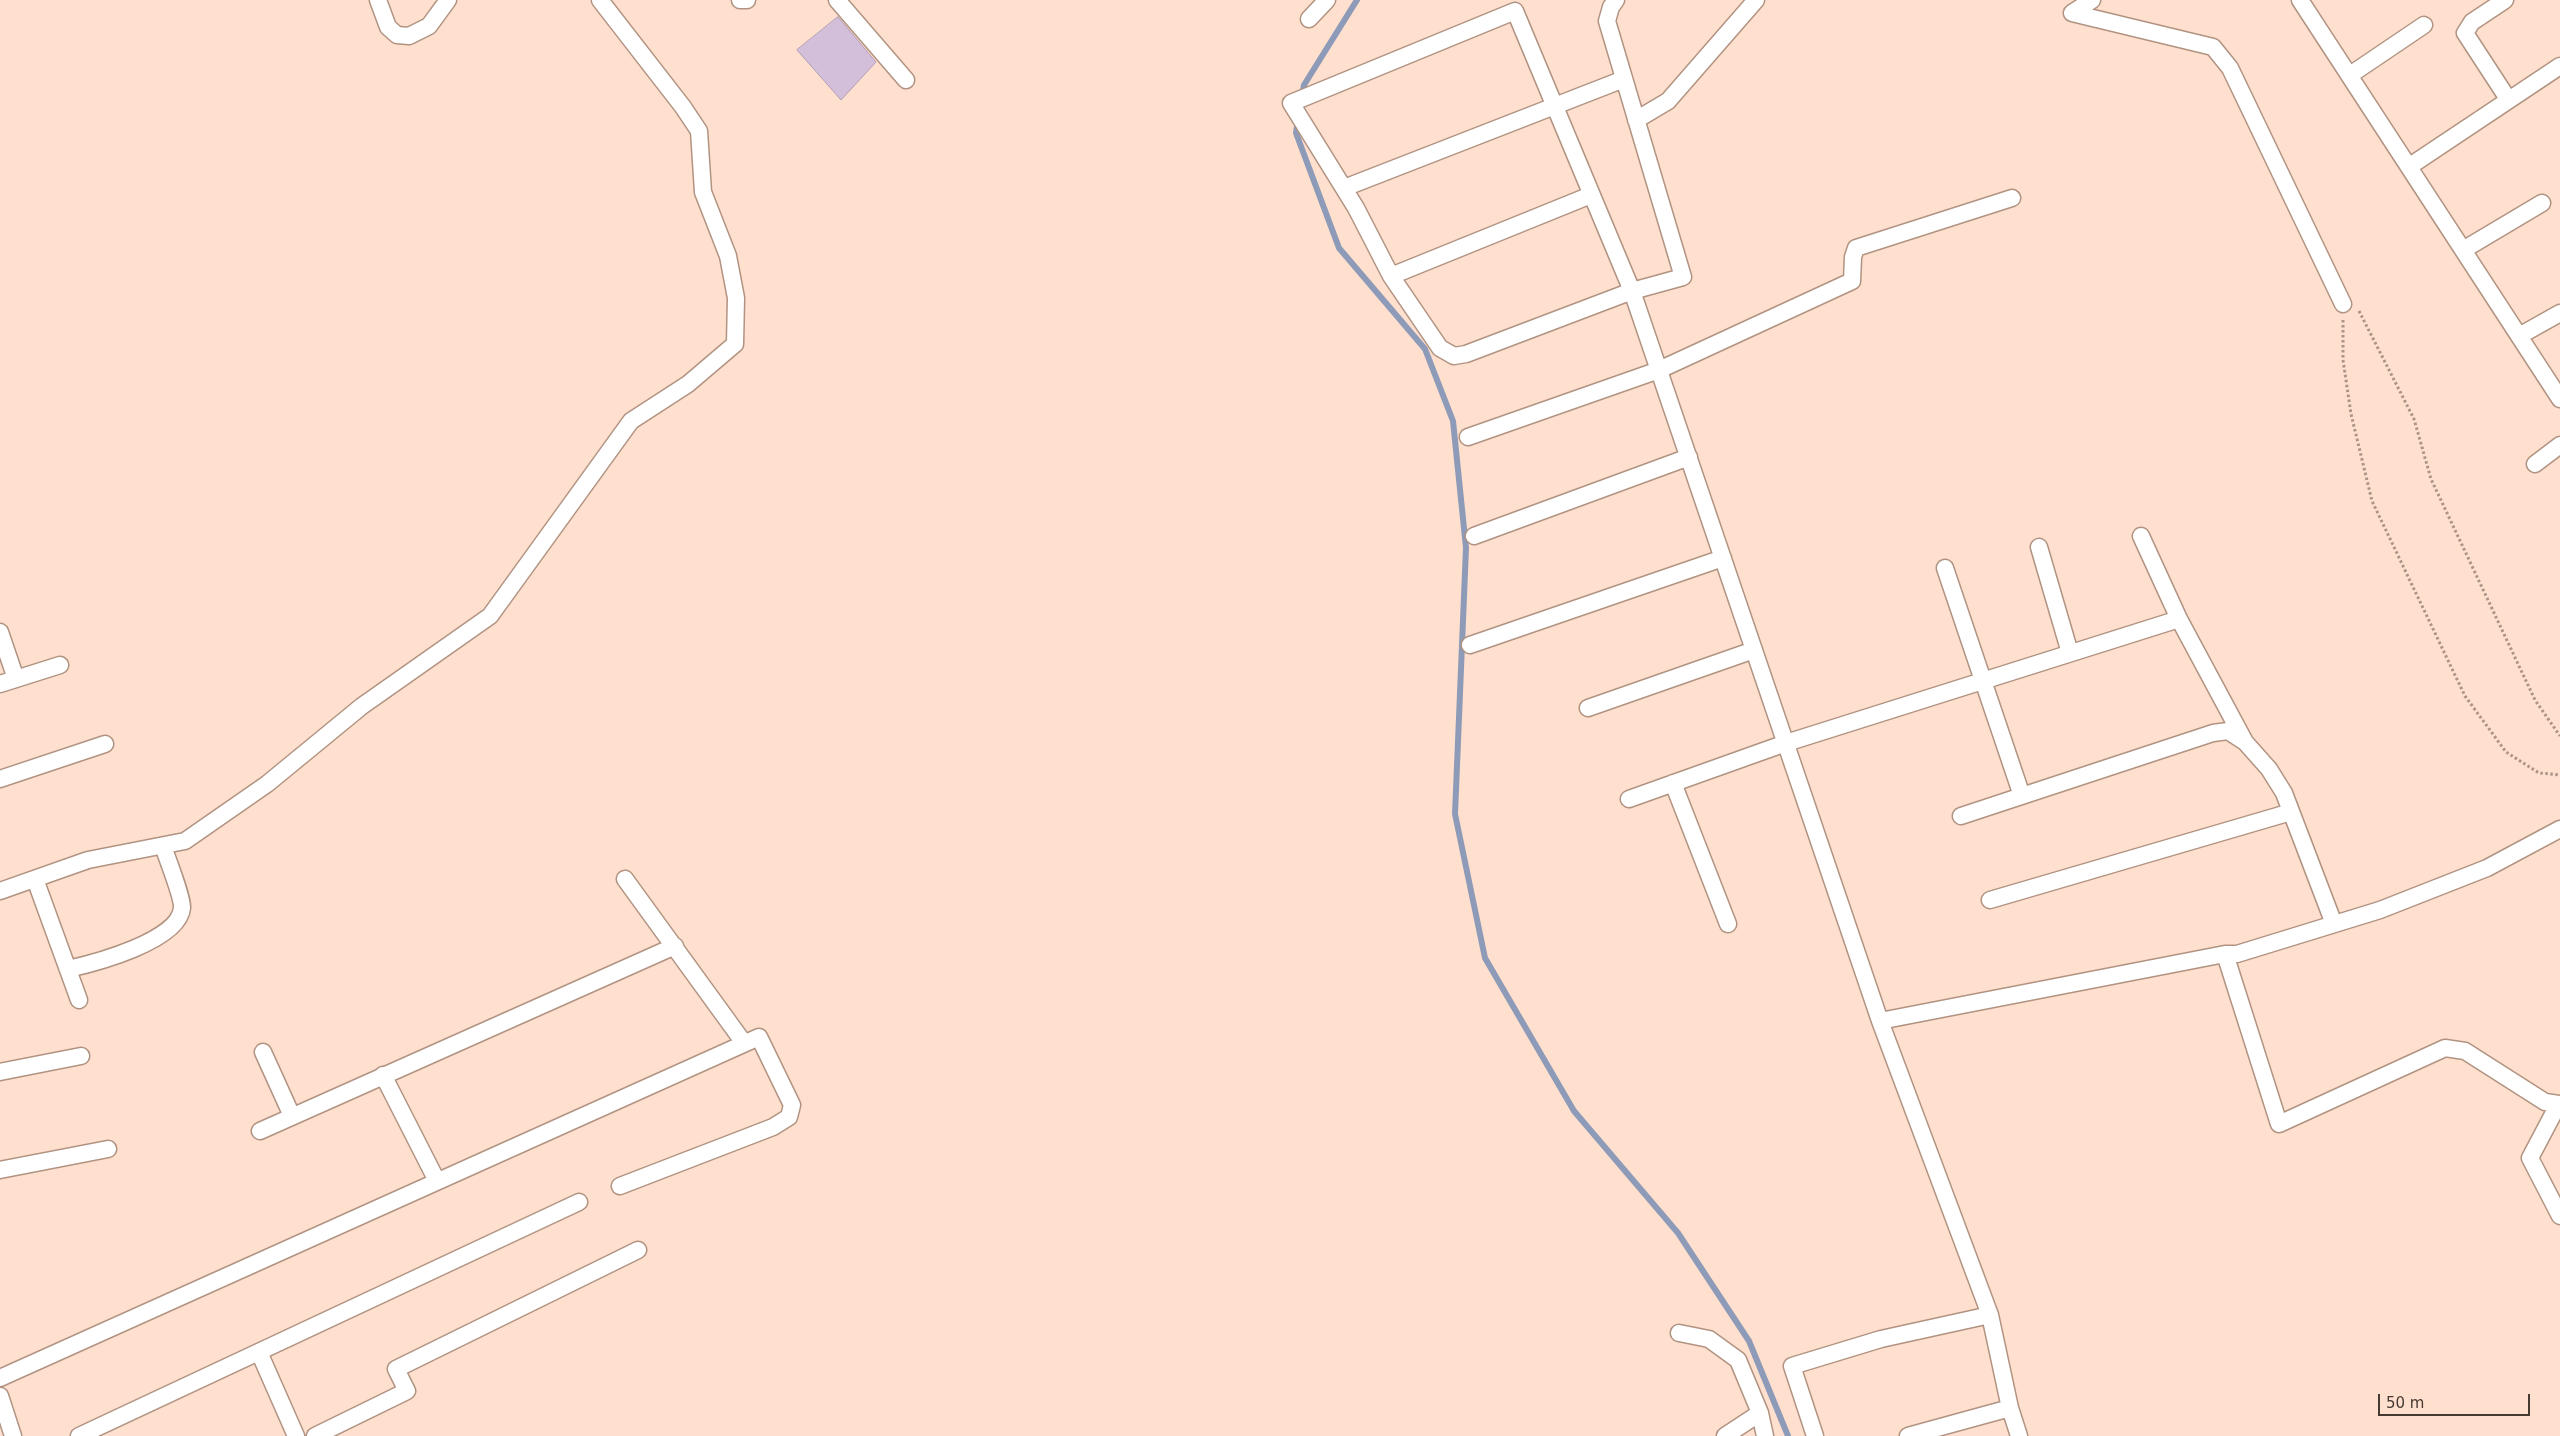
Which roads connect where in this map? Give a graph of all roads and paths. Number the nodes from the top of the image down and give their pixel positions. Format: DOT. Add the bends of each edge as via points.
graph roads {
  1 [pos="378,0"];
  2 [pos="448,0"];
  3 [pos="600,0"];
  4 [pos="740,0"];
  5 [pos="747,0"];
  6 [pos="837,0"];
  7 [pos="1327,0"];
  8 [pos="1616,0"];
  9 [pos="1756,0"];
  10 [pos="2092,0"];
  11 [pos="2300,0"];
  12 [pos="2505,0"];
  13 [pos="1309,20"];
  14 [pos="2424,25"];
  15 [pos="2560,66"];
  16 [pos="2350,75"];
  17 [pos="1624,79"];
  18 [pos="906,80"];
  19 [pos="2508,99"];
  20 [pos="1554,106"];
  21 [pos="1636,120"];
  22 [pos="2410,166"];
  23 [pos="1344,188"];
  24 [pos="1591,194"];
  25 [pos="2012,198"];
  26 [pos="2542,203"];
  27 [pos="2463,250"];
  28 [pos="1391,276"];
  29 [pos="1632,292"];
  30 [pos="2343,304"];
  31 [pos="2560,313"];
  32 [pos="2518,336"];
  33 [pos="1659,370"];
  34 [pos="2560,399"];
  35 [pos="1468,437"];
  36 [pos="2560,445"];
  37 [pos="1688,457"];
  38 [pos="2535,464"];
  39 [pos="1474,536"];
  40 [pos="2141,536"];
  41 [pos="2039,547"];
  42 [pos="1723,558"];
  43 [pos="1945,568"];
  44 [pos="2179,619"];
  45 [pos="0,632"];
  46 [pos="1470,645"];
  47 [pos="1754,650"];
  48 [pos="2070,653"];
  49 [pos="60,665"];
  50 [pos="16,679"];
  51 [pos="1983,680"];
  52 [pos="0,684"];
  53 [pos="1588,708"];
  54 [pos="2560,736"];
  55 [pos="1786,742"];
  56 [pos="2245,742"];
  57 [pos="105,744"];
  58 [pos="2560,775"];
  59 [pos="0,779"];
  60 [pos="1673,783"];
  61 [pos="2022,796"];
  62 [pos="1630,799"];
  63 [pos="2291,812"];
  64 [pos="1961,816"];
  65 [pos="2560,829"];
  66 [pos="163,846"];
  67 [pos="35,879"];
  68 [pos="625,879"];
  69 [pos="0,891"];
  70 [pos="1990,900"];
  71 [pos="1728,924"];
  72 [pos="2334,924"];
  73 [pos="675,946"];
  74 [pos="2224,954"];
  75 [pos="68,969"];
  76 [pos="79,1000"];
  77 [pos="1880,1021"];
  78 [pos="744,1043"];
  79 [pos="263,1052"];
  80 [pos="82,1056"];
  81 [pos="0,1072"];
  82 [pos="383,1075"];
  83 [pos="2559,1105"];
  84 [pos="292,1116"];
  85 [pos="260,1131"];
  86 [pos="108,1149"];
  87 [pos="0,1170"];
  88 [pos="437,1181"];
  89 [pos="620,1186"];
  90 [pos="579,1202"];
  91 [pos="2560,1216"];
  92 [pos="638,1250"];
  93 [pos="1990,1315"];
  94 [pos="1679,1333"];
  95 [pos="259,1352"];
  96 [pos="0,1378"];
  97 [pos="0,1396"];
  98 [pos="2010,1408"];
  99 [pos="1760,1413"];
  100 [pos="13,1436"];
  101 [pos="79,1436"];
  102 [pos="296,1436"];
  103 [pos="315,1436"];
  104 [pos="1725,1436"];
  105 [pos="1765,1436"];
  106 [pos="1815,1436"];
  107 [pos="1908,1436"];
  108 [pos="2019,1436"];
  1 -- 2 [label="street" via="388,27 397,35 409,36 429,26"];
  3 -- 66 [label="street" via="699,131 703,192 728,256 736,298 735,344 688,384 631,421 490,616 362,706 267,784 208,826 185,841"];
  4 -- 5 [label="street"];
  6 -- 18 [label="street"];
  7 -- 13 [label="street"];
  8 -- 17 [label="street" via="1607,21"];
  9 -- 21 [label="street" via="1668,101"];
  10 -- 30 [label="street" via="2072,13 2213,47 2230,68"];
  11 -- 16 [label="street"];
  12 -- 19 [label="street" via="2472,22 2466,33"];
  14 -- 16 [label="street"];
  15 -- 19 [label="street"];
  16 -- 22 [label="street"];
  17 -- 20 [label="street"];
  17 -- 21 [label="street"];
  19 -- 22 [label="street"];
  20 -- 23 [label="street"];
  20 -- 23 [label="street" via="1514,11 1291,102"];
  20 -- 24 [label="street"];
  21 -- 29 [label="street" via="1683,277"];
  22 -- 27 [label="street"];
  23 -- 28 [label="street"];
  24 -- 28 [label="street"];
  24 -- 29 [label="street"];
  25 -- 33 [label="street" via="1856,248 1852,281"];
  26 -- 27 [label="street"];
  27 -- 32 [label="street"];
  28 -- 29 [label="street" via="1440,348 1454,356"];
  29 -- 33 [label="street"];
  30 -- 54 [label="path" via="2356,305 2414,419 2431,479 2535,700"];
  30 -- 58 [label="path" via="2343,360 2372,501 2465,696 2506,752 2539,773"];
  31 -- 32 [label="street"];
  32 -- 34 [label="street"];
  33 -- 35 [label="street"];
  33 -- 37 [label="street"];
  36 -- 38 [label="street"];
  37 -- 39 [label="street"];
  37 -- 42 [label="street"];
  40 -- 44 [label="street"];
  41 -- 48 [label="street"];
  42 -- 46 [label="street"];
  42 -- 47 [label="street"];
  43 -- 51 [label="street"];
  44 -- 48 [label="street"];
  44 -- 56 [label="street"];
  45 -- 50 [label="street"];
  47 -- 53 [label="street"];
  47 -- 55 [label="street"];
  48 -- 51 [label="street"];
  49 -- 50 [label="street"];
  50 -- 52 [label="street"];
  51 -- 55 [label="street"];
  51 -- 61 [label="street"];
  55 -- 60 [label="street"];
  55 -- 77 [label="street"];
  56 -- 61 [label="street" via="2228,731 2213,733"];
  56 -- 63 [label="street" via="2269,769"];
  57 -- 59 [label="street"];
  60 -- 62 [label="street"];
  60 -- 71 [label="street"];
  61 -- 64 [label="street"];
  63 -- 70 [label="street"];
  63 -- 72 [label="street"];
  65 -- 72 [label="street" via="2487,868 2380,910"];
  66 -- 67 [label="street" via="88,860"];
  66 -- 75 [label="street" via="182,908 177,922 162,934 112,958"];
  67 -- 69 [label="street"];
  67 -- 75 [label="street"];
  68 -- 73 [label="street"];
  72 -- 74 [label="street" via="2237,954"];
  73 -- 78 [label="street"];
  73 -- 82 [label="street"];
  74 -- 77 [label="street"];
  74 -- 83 [label="street" via="2279,1124 2445,1048 2465,1050 2544,1102"];
  75 -- 76 [label="street"];
  77 -- 93 [label="street"];
  78 -- 88 [label="street"];
  78 -- 89 [label="street" via="759,1037 792,1105 789,1118"];
  79 -- 84 [label="street"];
  80 -- 81 [label="street"];
  82 -- 84 [label="street"];
  82 -- 88 [label="street"];
  83 -- 91 [label="street" via="2530,1158"];
  84 -- 85 [label="street"];
  86 -- 87 [label="street"];
  88 -- 96 [label="street"];
  90 -- 95 [label="street"];
  92 -- 103 [label="street" via="396,1369 407,1391"];
  93 -- 98 [label="street"];
  93 -- 106 [label="street" via="1882,1339 1792,1366"];
  94 -- 99 [label="street" via="1709,1339 1738,1360"];
  95 -- 101 [label="street"];
  95 -- 102 [label="street"];
  97 -- 100 [label="street"];
  98 -- 107 [label="street"];
  98 -- 108 [label="street"];
  99 -- 104 [label="street"];
  99 -- 105 [label="street"];
}
